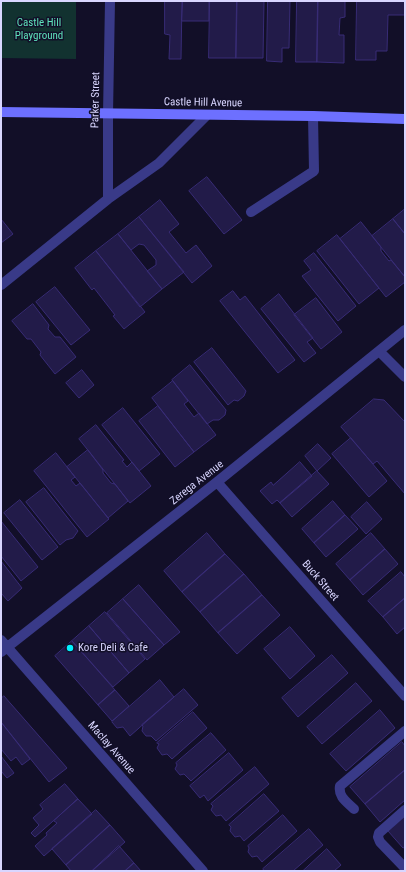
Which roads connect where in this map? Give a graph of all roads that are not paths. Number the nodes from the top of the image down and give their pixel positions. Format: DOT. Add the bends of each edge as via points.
graph roads {
  1 [pos="110,1"];
  2 [pos="1,112"];
  3 [pos="108,114"];
  4 [pos="207,115"];
  5 [pos="313,116"];
  6 [pos="405,119"];
  7 [pos="108,199"];
  8 [pos="251,212"];
  9 [pos="1,285"];
  10 [pos="405,330"];
  11 [pos="379,350"];
  12 [pos="405,377"];
  13 [pos="217,482"];
  14 [pos="3,647"];
  15 [pos="405,696"];
  16 [pos="405,730"];
  17 [pos="354,809"];
  18 [pos="405,810"];
  19 [pos="405,868"];
  20 [pos="204,871"];
  1 -- 3 [label="street, Parker Street"];
  2 -- 3 [label="main road, Castle Hill Avenue"];
  3 -- 4 [label="main road, Castle Hill Avenue"];
  3 -- 7 [label="street, Parker Street"];
  4 -- 5 [label="main road, Castle Hill Avenue"];
  4 -- 7 [label="street" via="159,163"];
  5 -- 6 [label="main road, Castle Hill Avenue"];
  5 -- 8 [label="street" via="314,171"];
  7 -- 9 [label="street"];
  10 -- 11 [label="street, Zerega Avenue"];
  11 -- 12 [label="street"];
  11 -- 13 [label="street, Zerega Avenue"];
  13 -- 14 [label="street, Zerega Avenue"];
  13 -- 15 [label="street, Buck Street"];
  14 -- 20 [label="street, Maclay Avenue"];
  16 -- 17 [label="street" via="340,786 340,796"];
  18 -- 19 [label="street" via="379,833 378,837"];
}
